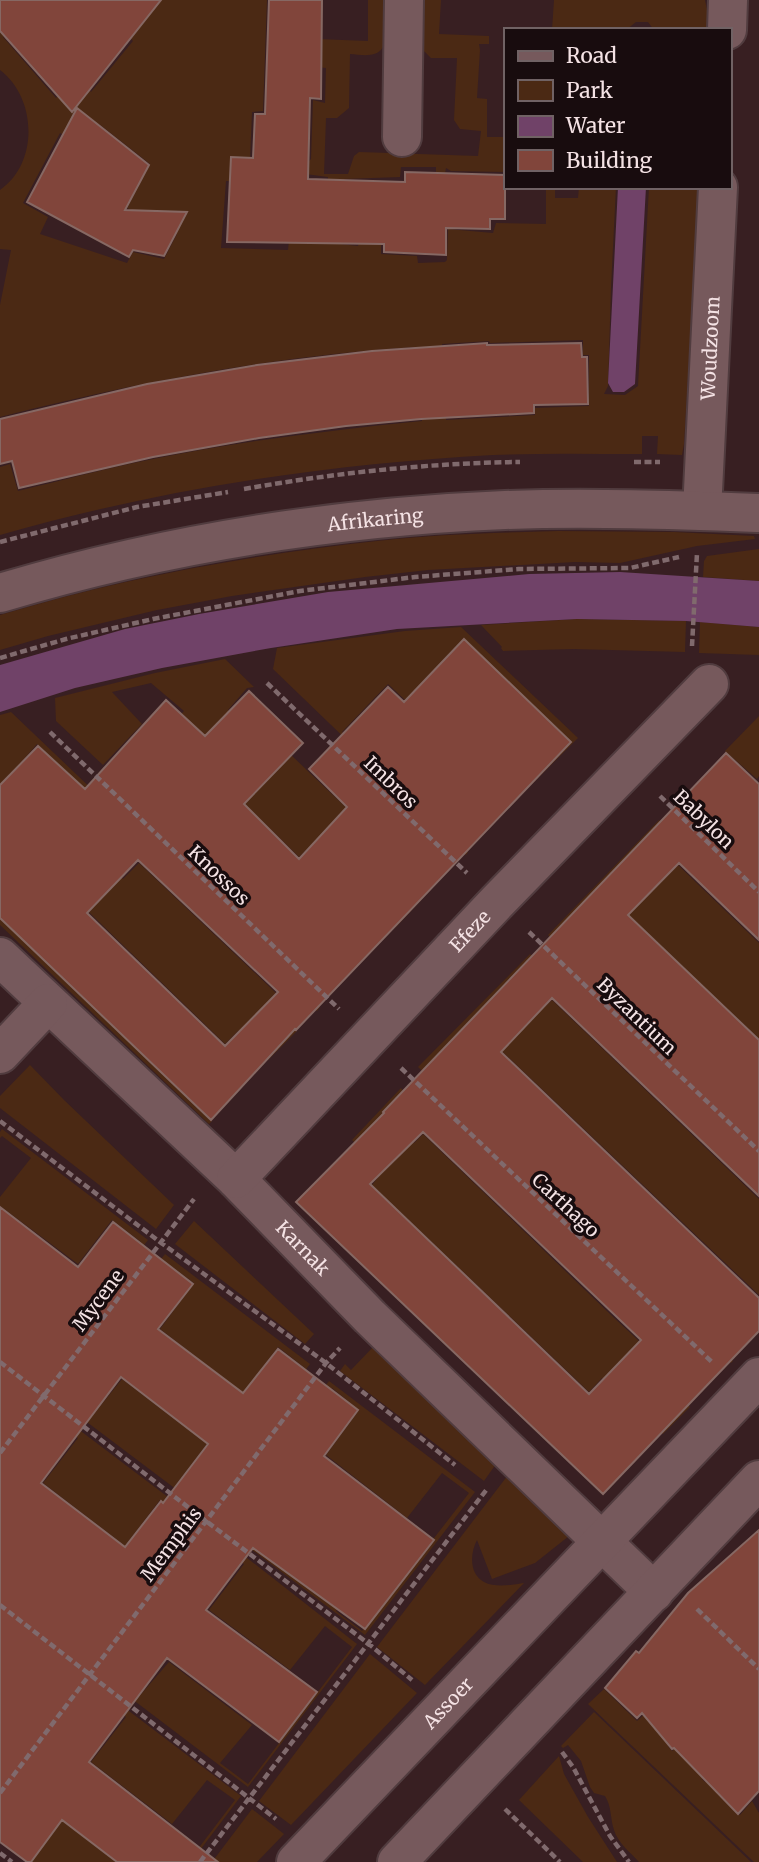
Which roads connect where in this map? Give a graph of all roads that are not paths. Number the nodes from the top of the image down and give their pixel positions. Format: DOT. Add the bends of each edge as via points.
graph roads {
  1 [pos="404,0"];
  2 [pos="728,0"];
  3 [pos="727,28"];
  4 [pos="401,137"];
  5 [pos="718,189"];
  6 [pos="702,510"];
  7 [pos="759,513"];
  8 [pos="0,593"];
  9 [pos="709,684"];
  10 [pos="0,957"];
  11 [pos="48,1003"];
  12 [pos="0,1054"];
  13 [pos="229,1173"];
  14 [pos="754,1392"];
  15 [pos="759,1480"];
  16 [pos="602,1542"];
  17 [pos="654,1592"];
  18 [pos="296,1862"];
  19 [pos="397,1862"];
  1 -- 4 [label="street"];
  2 -- 3 [label="street"];
  5 -- 6 [label="street, Woudzoom"];
  6 -- 7 [label="street, Afrikaring"];
  6 -- 8 [label="street, Afrikaring" via="511,510 324,525 160,552"];
  9 -- 13 [label="street, Efeze" via="369,1038"];
  10 -- 11 [label="street, Karnak"];
  11 -- 12 [label="street"];
  11 -- 13 [label="street, Karnak"];
  13 -- 16 [label="street, Karnak"];
  14 -- 16 [label="street, Assoer"];
  15 -- 17 [label="street"];
  16 -- 17 [label="street"];
  16 -- 18 [label="street, Assoer"];
  17 -- 19 [label="street"];
}
